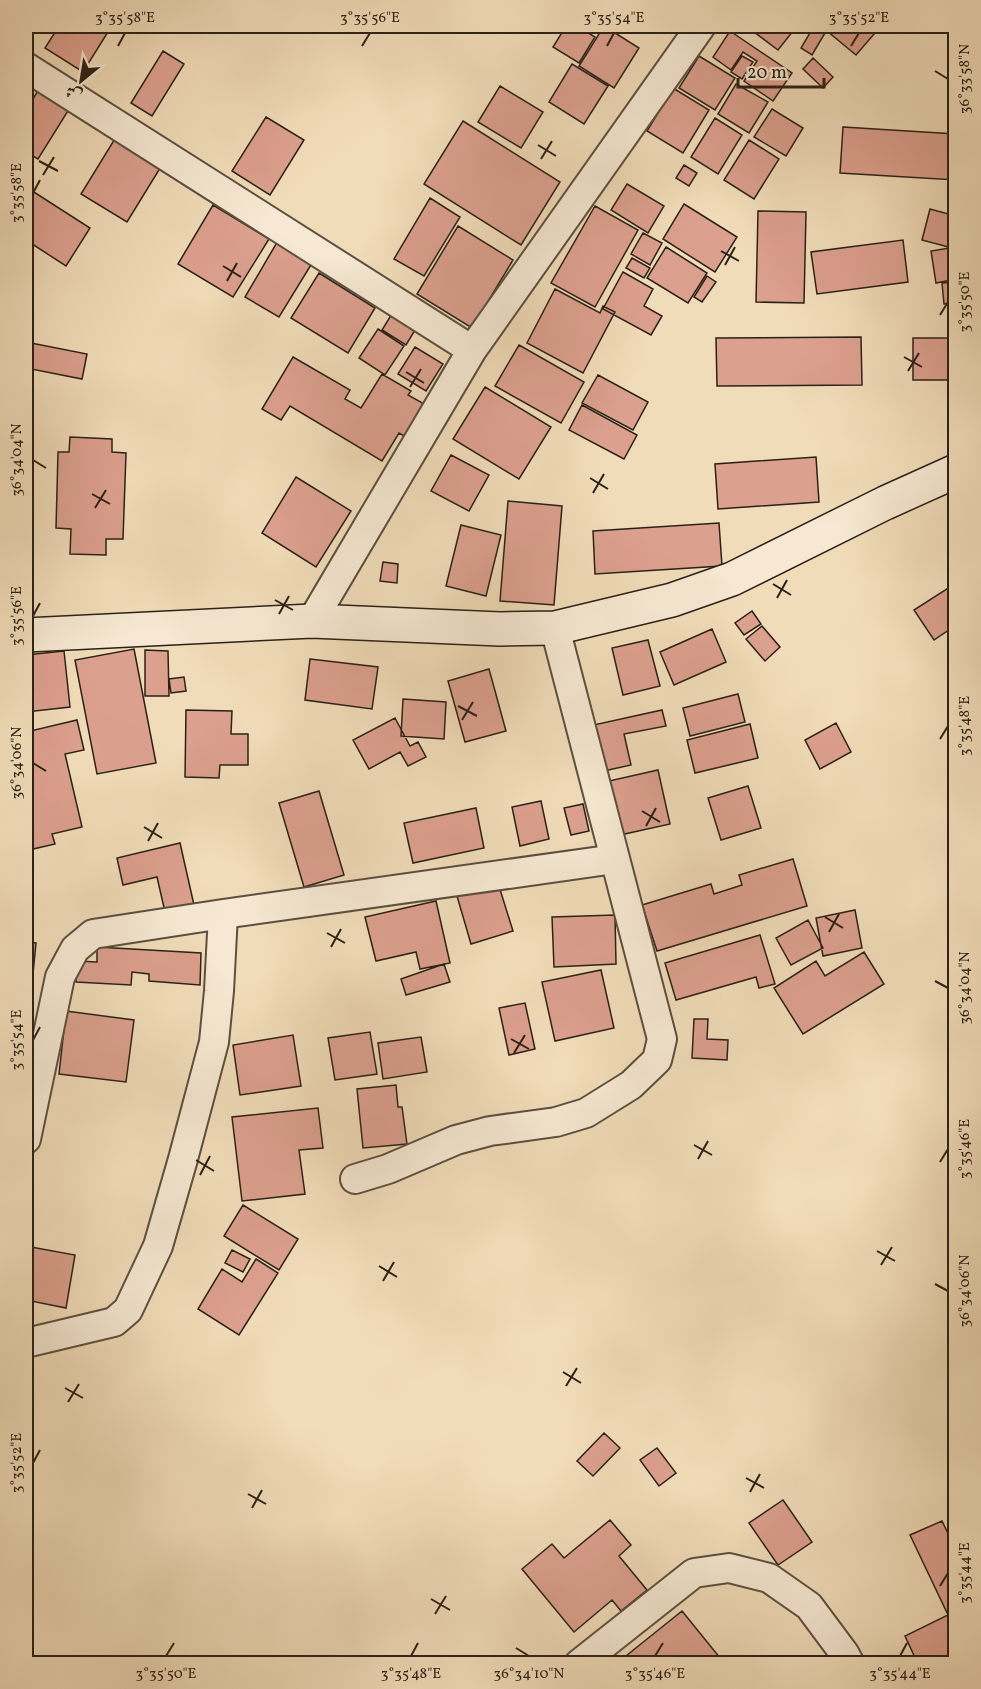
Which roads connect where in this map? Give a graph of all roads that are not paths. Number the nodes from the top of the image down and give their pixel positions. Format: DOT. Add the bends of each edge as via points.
graph roads {
  1 [pos="701,26"];
  2 [pos="26,66"];
  3 [pos="472,350"];
  4 [pos="956,471"];
  5 [pos="312,621"];
  6 [pos="555,628"];
  7 [pos="26,635"];
  8 [pos="615,859"];
  9 [pos="223,914"];
  10 [pos="26,1139"];
  11 [pos="355,1179"];
  12 [pos="26,1343"];
  13 [pos="579,1664"];
  14 [pos="850,1664"];
  1 -- 3 [label="street"];
  2 -- 3 [label="street"];
  3 -- 5 [label="street"];
  4 -- 6 [label="street" via="732,579 672,600"];
  5 -- 6 [label="street"];
  5 -- 7 [label="street"];
  6 -- 8 [label="street"];
  8 -- 9 [label="street"];
  8 -- 11 [label="street" via="662,1039 657,1060 631,1084 586,1113 456,1140"];
  9 -- 10 [label="street" via="93,934 75,949 60,977"];
  9 -- 12 [label="street" via="214,1042 158,1246 128,1310 114,1322"];
  13 -- 14 [label="street" via="694,1573 729,1568 769,1578 808,1606"];
}
